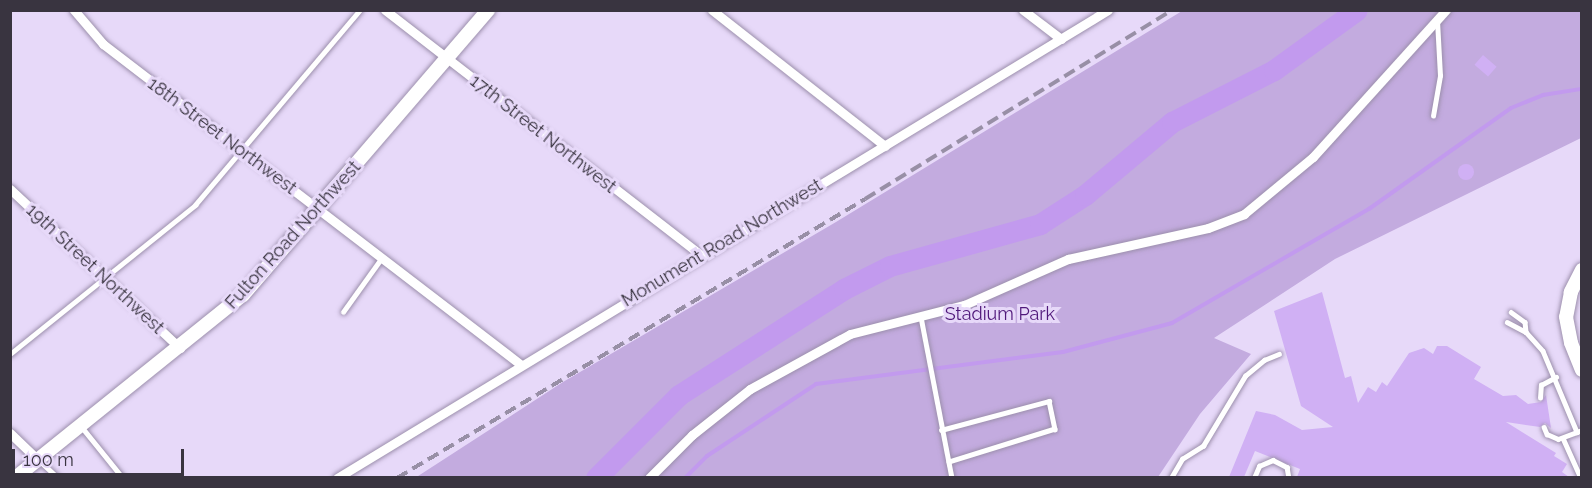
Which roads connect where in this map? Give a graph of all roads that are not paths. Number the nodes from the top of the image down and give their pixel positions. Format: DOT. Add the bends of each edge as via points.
graph roads {
  1 [pos="74,10"];
  2 [pos="360,10"];
  3 [pos="385,10"];
  4 [pos="488,10"];
  5 [pos="712,10"];
  6 [pos="1023,10"];
  7 [pos="1108,10"];
  8 [pos="1446,10"];
  9 [pos="1437,21"];
  10 [pos="1061,39"];
  11 [pos="446,59"];
  12 [pos="1433,116"];
  13 [pos="885,146"];
  14 [pos="240,150"];
  15 [pos="10,189"];
  16 [pos="317,209"];
  17 [pos="702,256"];
  18 [pos="381,259"];
  19 [pos="1581,270"];
  20 [pos="107,279"];
  21 [pos="343,312"];
  22 [pos="1511,312"];
  23 [pos="921,314"];
  24 [pos="1507,322"];
  25 [pos="1526,332"];
  26 [pos="180,348"];
  27 [pos="10,354"];
  28 [pos="1279,354"];
  29 [pos="520,364"];
  30 [pos="1581,370"];
  31 [pos="1556,377"];
  32 [pos="1540,398"];
  33 [pos="81,426"];
  34 [pos="1544,427"];
  35 [pos="941,430"];
  36 [pos="1579,431"];
  37 [pos="10,433"];
  38 [pos="1563,438"];
  39 [pos="38,460"];
  40 [pos="949,462"];
  41 [pos="15,477"];
  42 [pos="58,477"];
  43 [pos="123,477"];
  44 [pos="337,477"];
  45 [pos="649,477"];
  46 [pos="950,477"];
  47 [pos="1171,477"];
  48 [pos="1254,477"];
  49 [pos="1289,477"];
  50 [pos="1581,477"];
  1 -- 14 [label="street, 18th Street Northwest" via="103,44"];
  2 -- 14 [label="lane"];
  3 -- 11 [label="street, 17th Street Northwest"];
  4 -- 11 [label="main road, Fulton Road Northwest"];
  5 -- 13 [label="street"];
  6 -- 10 [label="street"];
  7 -- 10 [label="street, Monument Road Northwest"];
  8 -- 9 [label="street"];
  9 -- 12 [label="lane" via="1440,76"];
  9 -- 23 [label="street" via="1313,157 1244,214 1208,228 1068,259 987,297"];
  10 -- 13 [label="street, Monument Road Northwest"];
  11 -- 16 [label="main road, Fulton Road Northwest"];
  11 -- 17 [label="street, 17th Street Northwest"];
  13 -- 17 [label="street, Monument Road Northwest"];
  14 -- 16 [label="street, 18th Street Northwest"];
  14 -- 20 [label="lane" via="195,205"];
  15 -- 20 [label="street, 19th Street Northwest"];
  16 -- 18 [label="street, 18th Street Northwest"];
  16 -- 26 [label="main road, Fulton Road Northwest" via="243,294"];
  17 -- 29 [label="street, Monument Road Northwest"];
  18 -- 21 [label="lane"];
  18 -- 29 [label="street, 18th Street Northwest"];
  19 -- 30 [label="main road" via="1567,311 1569,336"];
  20 -- 26 [label="street, 19th Street Northwest"];
  20 -- 27 [label="lane"];
  22 -- 25 [label="lane" via="1525,322"];
  23 -- 35 [label="lane"];
  23 -- 45 [label="street" via="850,334 770,377 692,435"];
  24 -- 25 [label="lane"];
  25 -- 31 [label="lane" via="1545,355"];
  26 -- 33 [label="main road, Fulton Road Northwest"];
  28 -- 47 [label="lane" via="1264,360 1245,376 1203,446 1182,459"];
  29 -- 44 [label="street, Monument Road Northwest"];
  31 -- 32 [label="lane" via="1541,385"];
  31 -- 36 [label="lane"];
  33 -- 39 [label="main road, Fulton Road Northwest"];
  33 -- 43 [label="lane"];
  34 -- 38 [label="lane" via="1552,438"];
  35 -- 40 [label="lane"];
  35 -- 40 [label="lane" via="1049,401 1055,429"];
  36 -- 38 [label="lane"];
  37 -- 39 [label="street"];
  38 -- 50 [label="lane"];
  39 -- 41 [label="main road, Fulton Road Northwest"];
  39 -- 42 [label="lane"];
  40 -- 46 [label="lane"];
  48 -- 49 [label="lane" via="1259,466 1273,460 1285,465"];
}
